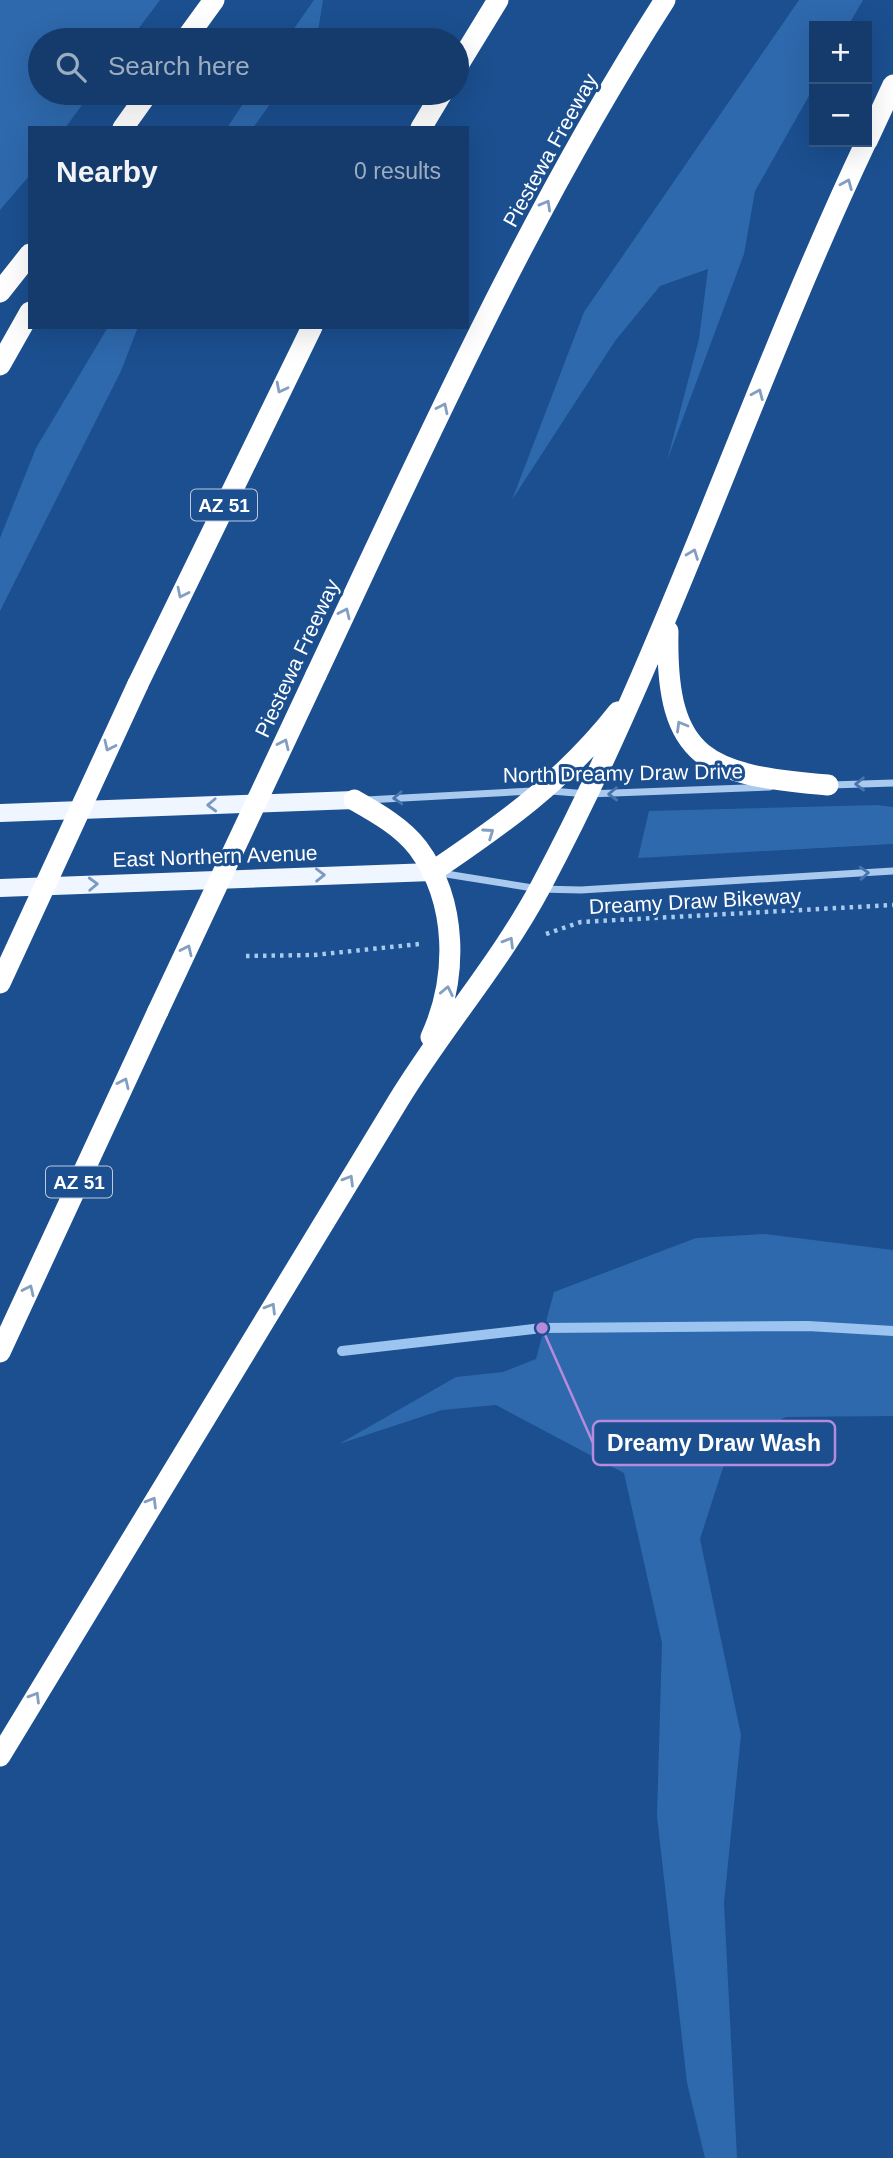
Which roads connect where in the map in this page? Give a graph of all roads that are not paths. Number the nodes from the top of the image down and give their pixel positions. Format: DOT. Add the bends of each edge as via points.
graph roads {
  1 [pos="214,0"];
  2 [pos="498,0"];
  3 [pos="665,0"];
  4 [pos="194,28"];
  5 [pos="469,47"];
  6 [pos="893,86"];
  7 [pos="139,105"];
  8 [pos="435,105"];
  9 [pos="124,126"];
  10 [pos="422,126"];
  11 [pos="872,130"];
  12 [pos="864,147"];
  13 [pos="28,257"];
  14 [pos="0,292"];
  15 [pos="28,316"];
  16 [pos="311,329"];
  17 [pos="0,365"];
  18 [pos="668,618"];
  19 [pos="649,664"];
  20 [pos="893,783"];
  21 [pos="828,785"];
  22 [pos="546,790"];
  23 [pos="588,794"];
  24 [pos="354,800"];
  25 [pos="0,813"];
  26 [pos="893,871"];
  27 [pos="432,872"];
  28 [pos="0,888"];
  29 [pos="539,888"];
  30 [pos="0,983"];
  31 [pos="399,1098"];
  32 [pos="0,1352"];
  33 [pos="0,1756"];
  1 -- 4 [label="highway"];
  2 -- 5 [label="highway"];
  32 -- 3 [label="highway, Piestewa Freeway / AZ 51, one-way, bridge" via="316,675 509,276"];
  6 -- 11 [label="highway"];
  7 -- 9 [label="highway"];
  8 -- 10 [label="highway"];
  18 -- 12 [label="highway, one-way" via="731,456"];
  13 -- 14 [label="highway"];
  15 -- 17 [label="highway"];
  16 -- 30 [label="highway, AZ 51, one-way, bridge" via="138,684"];
  18 -- 19 [label="highway"];
  21 -- 18 [label="highway, one-way" via="745,775 706,756 693,744 679,726 673,706 667,664"];
  19 -- 22 [label="highway" via="603,730"];
  19 -- 23 [label="highway"];
  20 -- 21 [label="street, North Dreamy Draw Drive, one-way"];
  21 -- 23 [label="street, North Dreamy Draw Drive, one-way"];
  22 -- 23 [label="street, North Dreamy Draw Drive"];
  22 -- 24 [label="street, North Dreamy Draw Drive, one-way"];
  27 -- 22 [label="highway, one-way"];
  23 -- 29 [label="highway"];
  24 -- 25 [label="main road, one-way"];
  24 -- 27 [label="highway" via="398,828"];
  29 -- 26 [label="street, one-way" via="626,889"];
  28 -- 27 [label="main road, East Northern Avenue, one-way"];
  27 -- 29 [label="street"];
  31 -- 27 [label="highway, one-way" via="440,1018 450,979 449,936"];
  31 -- 29 [label="highway, one-way" via="492,968"];
  33 -- 31 [label="highway, one-way"];
}
